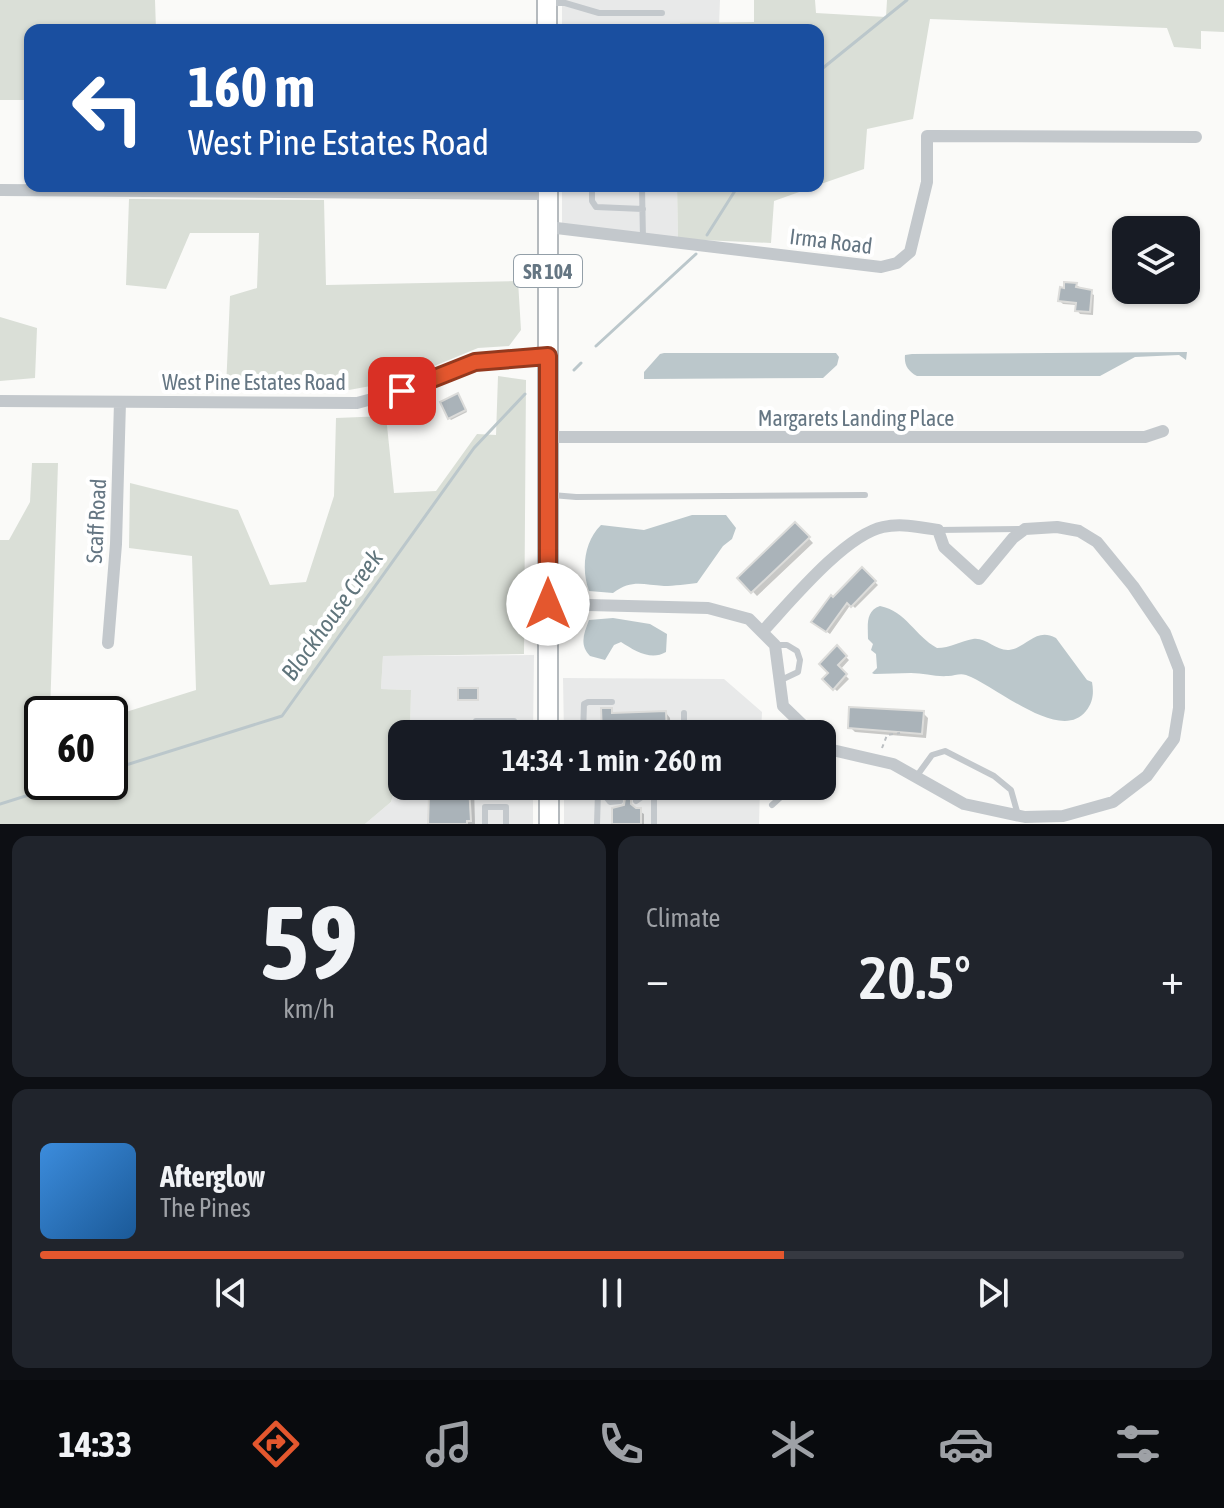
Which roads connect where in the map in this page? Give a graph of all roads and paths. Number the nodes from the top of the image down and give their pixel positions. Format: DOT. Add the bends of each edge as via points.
graph roads {
  1 [pos="547,1"];
  2 [pos="574,3"];
  3 [pos="662,13"];
  4 [pos="547,24"];
  5 [pos="1196,137"];
  6 [pos="0,190"];
  7 [pos="24,190"];
  8 [pos="548,192"];
  9 [pos="592,192"];
  10 [pos="642,192"];
  11 [pos="643,209"];
  12 [pos="548,227"];
  13 [pos="643,239"];
  14 [pos="548,356"];
  15 [pos="0,401"];
  16 [pos="120,402"];
  17 [pos="1163,431"];
  18 [pos="548,437"];
  19 [pos="548,494"];
  20 [pos="865,495"];
  21 [pos="1025,529"];
  22 [pos="938,530"];
  23 [pos="548,604"];
  24 [pos="763,631"];
  25 [pos="108,643"];
  26 [pos="775,645"];
  27 [pos="779,681"];
  28 [pos="612,702"];
  29 [pos="684,713"];
  30 [pos="548,720"];
  31 [pos="583,720"];
  32 [pos="684,720"];
  33 [pos="798,720"];
  34 [pos="900,733"];
  35 [pos="836,752"];
  36 [pos="880,761"];
  37 [pos="916,777"];
  38 [pos="549,800"];
  39 [pos="598,800"];
  40 [pos="608,800"];
  41 [pos="654,800"];
  42 [pos="778,800"];
  43 [pos="620,801"];
  44 [pos="772,805"];
  45 [pos="1018,815"];
  46 [pos="485,824"];
  47 [pos="506,824"];
  48 [pos="549,824"];
  49 [pos="597,824"];
  50 [pos="654,824"];
  1 -- 2 [label="lane"];
  1 -- 4 [label="main road"];
  2 -- 3 [label="lane" via="599,13"];
  5 -- 13 [label="street, Irma Road" via="927,136 927,182 910,252 890,266"];
  6 -- 7 [label="street"];
  8 -- 12 [label="main road, SR 104"];
  9 -- 11 [label="lane" via="596,207"];
  10 -- 11 [label="lane"];
  11 -- 13 [label="lane"];
  12 -- 13 [label="street, Irma Road"];
  12 -- 14 [label="main road, SR 104"];
  14 -- 16 [label="street, West Pine Estates Road" via="475,362 357,403"];
  14 -- 18 [label="main road, SR 104"];
  15 -- 16 [label="street, West Pine Estates Road"];
  16 -- 25 [label="street, Scaff Road"];
  17 -- 18 [label="street, Margarets Landing Place" via="1145,437"];
  18 -- 19 [label="main road, SR 104"];
  19 -- 20 [label="lane"];
  19 -- 23 [label="main road, SR 104"];
  21 -- 22 [label="lane"];
  21 -- 22 [label="street" via="979,579 944,547"];
  21 -- 45 [label="street" via="1057,527 1097,542 1165,633 1179,669 1179,708 1174,739 1147,776 1113,802 1063,816"];
  22 -- 24 [label="street" via="880,527 853,541"];
  23 -- 24 [label="street" via="708,608 749,619"];
  23 -- 30 [label="main road, SR 104"];
  24 -- 26 [label="street"];
  26 -- 27 [label="street"];
  26 -- 27 [label="lane" via="787,645 800,660 798,672"];
  27 -- 33 [label="street" via="783,706"];
  28 -- 31 [label="lane" via="584,704"];
  29 -- 32 [label="lane"];
  34 -- 36 [label="path" via="884,738"];
  35 -- 36 [label="street"];
  36 -- 37 [label="street"];
  37 -- 45 [label="street" via="964,804"];
  37 -- 45 [label="lane" via="932,755 945,751 1011,790"];
  38 -- 48 [label="main road"];
  39 -- 49 [label="lane"];
  40 -- 43 [label="lane"];
  41 -- 50 [label="lane"];
  42 -- 44 [label="lane"];
  46 -- 47 [label="lane" via="485,807 506,807"];
}
